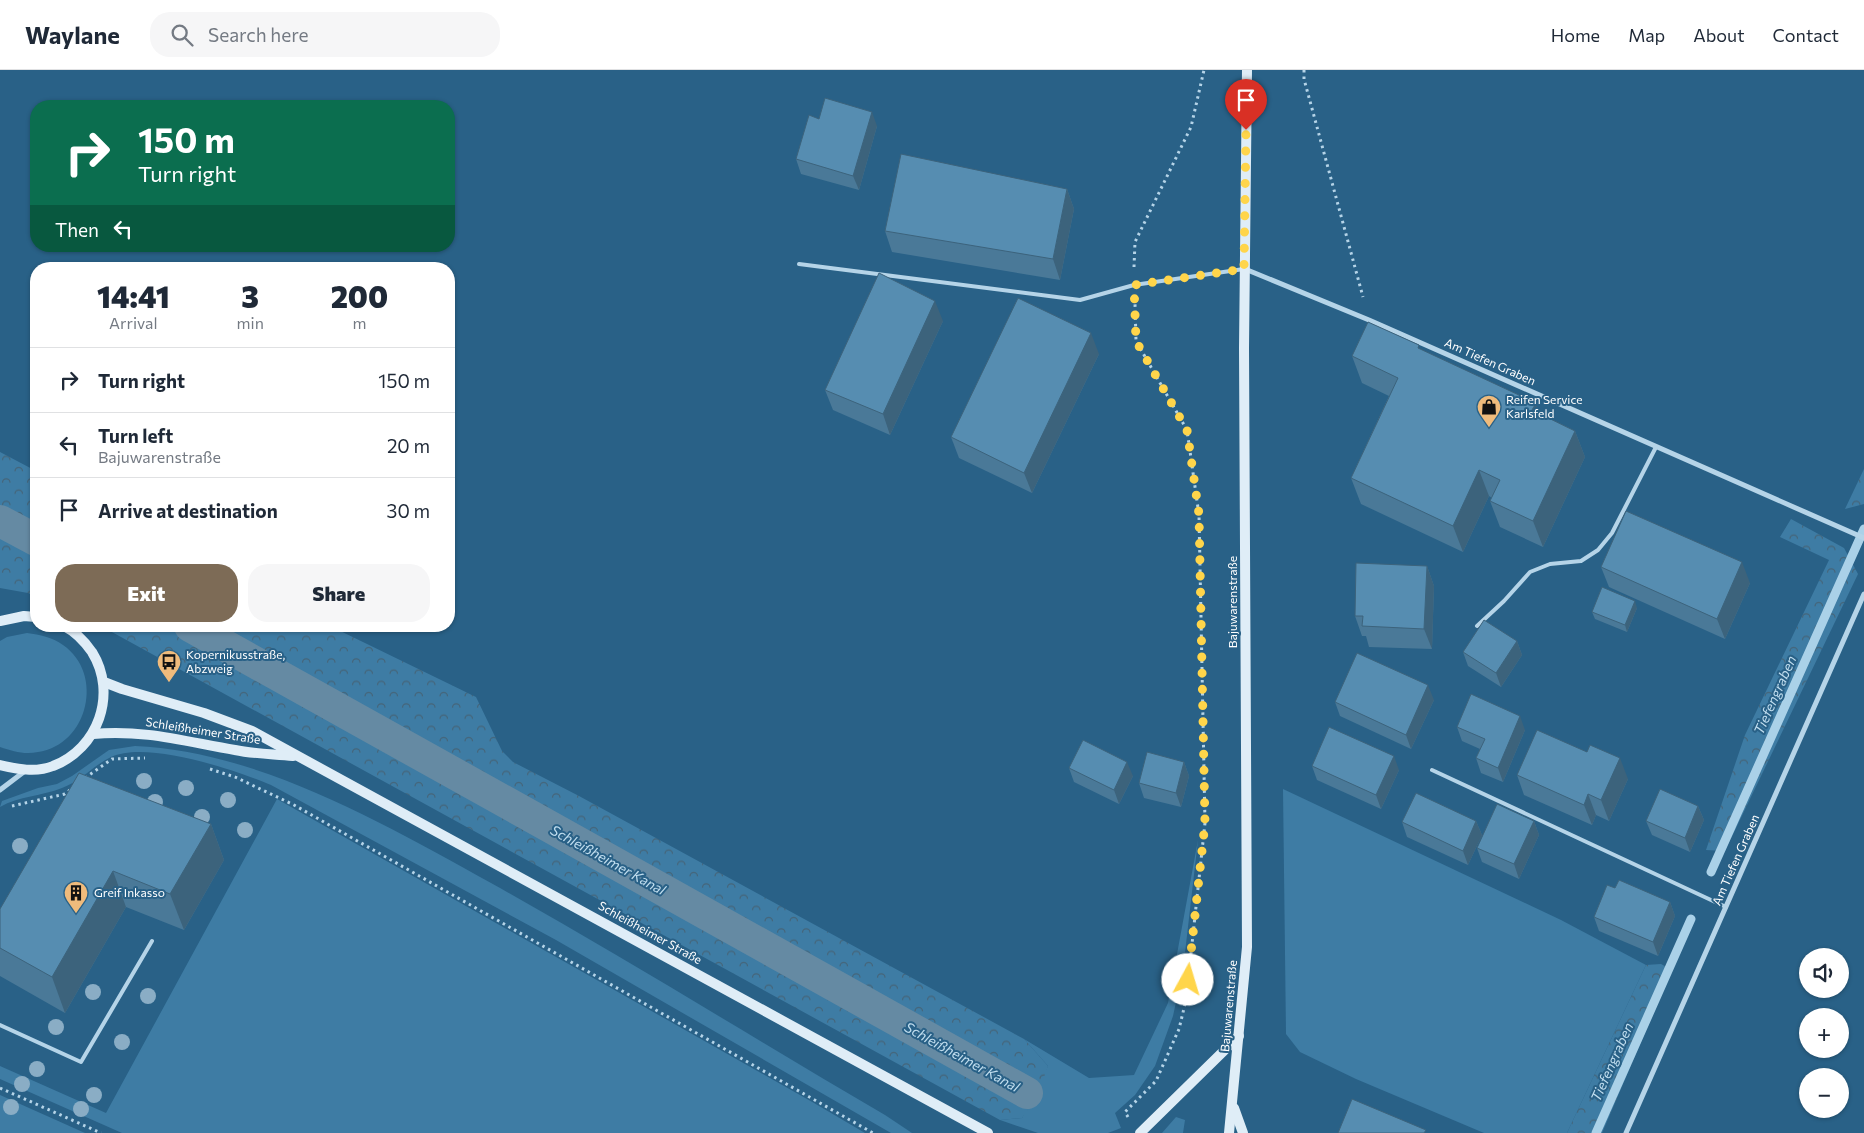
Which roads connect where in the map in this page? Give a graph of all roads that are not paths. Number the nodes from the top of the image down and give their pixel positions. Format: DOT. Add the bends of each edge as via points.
graph roads {
  1 [pos="1247,70"];
  2 [pos="799,264"];
  3 [pos="1244,269"];
  4 [pos="1656,447"];
  5 [pos="1864,538"];
  6 [pos="1864,594"];
  7 [pos="30,617"];
  8 [pos="1,620"];
  9 [pos="1477,626"];
  10 [pos="72,632"];
  11 [pos="104,682"];
  12 [pos="93,734"];
  13 [pos="299,756"];
  14 [pos="0,765"];
  15 [pos="1432,770"];
  16 [pos="25,771"];
  17 [pos="0,790"];
  18 [pos="1726,907"];
  19 [pos="152,941"];
  20 [pos="0,1025"];
  21 [pos="1240,1036"];
  22 [pos="1232,1105"];
  23 [pos="988,1133"];
  24 [pos="1140,1133"];
  25 [pos="1229,1133"];
  26 [pos="1243,1133"];
  27 [pos="1626,1133"];
  1 -- 3 [label="main road, Bajuwarenstraße"];
  2 -- 3 [label="lane" via="1080,300 1134,285"];
  3 -- 4 [label="street, Am Tiefen Graben" via="1369,320"];
  3 -- 21 [label="main road, Bajuwarenstraße" via="1247,946"];
  4 -- 5 [label="street, Am Tiefen Graben"];
  4 -- 9 [label="lane" via="1612,533 1598,550 1581,562 1550,564 1530,572"];
  6 -- 18 [label="street, Am Tiefen Graben"];
  7 -- 8 [label="main road"];
  10 -- 11 [label="main road" via="85,642 97,661"];
  11 -- 12 [label="main road" via="103,709"];
  11 -- 13 [label="main road, Schleißheimer Straße" via="244,728"];
  12 -- 13 [label="main road, Schleißheimer Straße" via="117,732 182,739 237,751"];
  12 -- 16 [label="main road" via="76,754 52,767"];
  13 -- 23 [label="main road, Schleißheimer Straße"];
  14 -- 16 [label="main road"];
  15 -- 18 [label="lane"];
  16 -- 17 [label="street"];
  18 -- 27 [label="street, Am Tiefen Graben"];
  19 -- 20 [label="lane" via="81,1062"];
  21 -- 22 [label="main road, Bajuwarenstraße"];
  21 -- 24 [label="main road"];
  22 -- 25 [label="main road, Bajuwarenstraße"];
  22 -- 26 [label="main road"];
}
